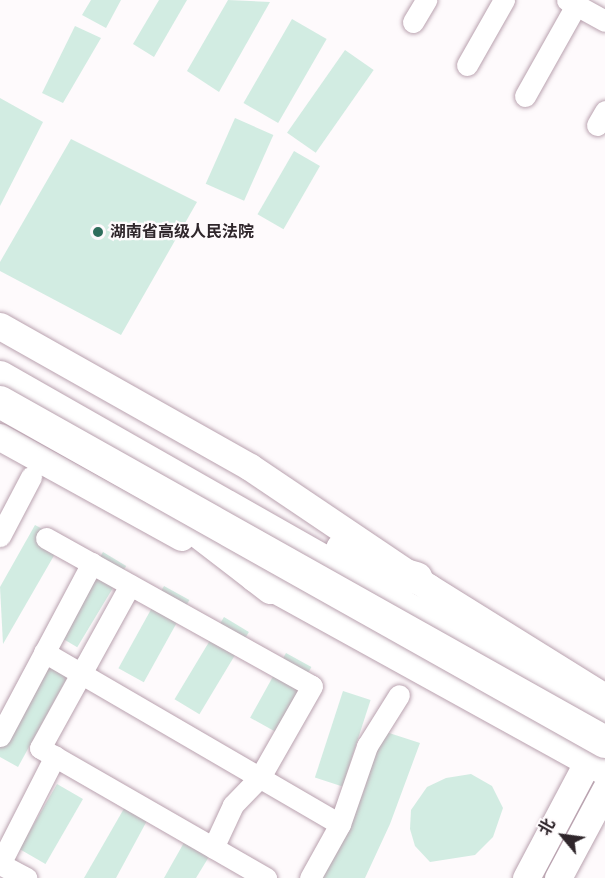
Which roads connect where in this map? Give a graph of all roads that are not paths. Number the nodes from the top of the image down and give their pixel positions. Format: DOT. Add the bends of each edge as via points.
graph roads {
  1 [pos="426,0"];
  2 [pos="504,0"];
  3 [pos="571,2"];
  4 [pos="605,21"];
  5 [pos="414,22"];
  6 [pos="467,65"];
  7 [pos="525,96"];
  8 [pos="0,326"];
  9 [pos="0,356"];
  10 [pos="0,377"];
  11 [pos="0,402"];
  12 [pos="0,418"];
  13 [pos="0,437"];
  14 [pos="31,477"];
  15 [pos="0,536"];
  16 [pos="46,538"];
  17 [pos="92,563"];
  18 [pos="416,578"];
  19 [pos="130,585"];
  20 [pos="271,588"];
  21 [pos="44,652"];
  22 [pos="82,674"];
  23 [pos="399,694"];
  24 [pos="605,697"];
  25 [pos="605,721"];
  26 [pos="605,729"];
  27 [pos="0,736"];
  28 [pos="55,756"];
  29 [pos="599,759"];
  30 [pos="260,777"];
  31 [pos="605,790"];
  32 [pos="340,824"];
  33 [pos="213,848"];
  34 [pos="0,864"];
  35 [pos="26,878"];
  36 [pos="266,878"];
  37 [pos="310,878"];
  38 [pos="526,878"];
  39 [pos="558,878"];
  1 -- 5 [label="street"];
  2 -- 6 [label="street"];
  3 -- 4 [label="street"];
  3 -- 7 [label="street"];
  8 -- 18 [label="main road" via="250,467"];
  9 -- 18 [label="highway" via="253,501 378,567"];
  10 -- 25 [label="highway"];
  11 -- 29 [label="highway, bridge"];
  12 -- 20 [label="highway" via="196,530"];
  13 -- 20 [label="main road"];
  14 -- 15 [label="street"];
  16 -- 17 [label="street"];
  17 -- 19 [label="street"];
  17 -- 21 [label="street"];
  18 -- 24 [label="main road"];
  19 -- 22 [label="street"];
  19 -- 30 [label="street" via="312,686"];
  20 -- 29 [label="main road"];
  21 -- 22 [label="street"];
  21 -- 27 [label="street"];
  22 -- 28 [label="street" via="40,748"];
  22 -- 30 [label="street"];
  23 -- 32 [label="street" via="367,746"];
  26 -- 29 [label="main road"];
  28 -- 33 [label="street"];
  28 -- 34 [label="street"];
  29 -- 38 [label="main road"];
  30 -- 32 [label="street"];
  30 -- 33 [label="street" via="233,805"];
  31 -- 39 [label="main road"];
  32 -- 37 [label="street"];
  33 -- 36 [label="street"];
  34 -- 35 [label="street"];
}
